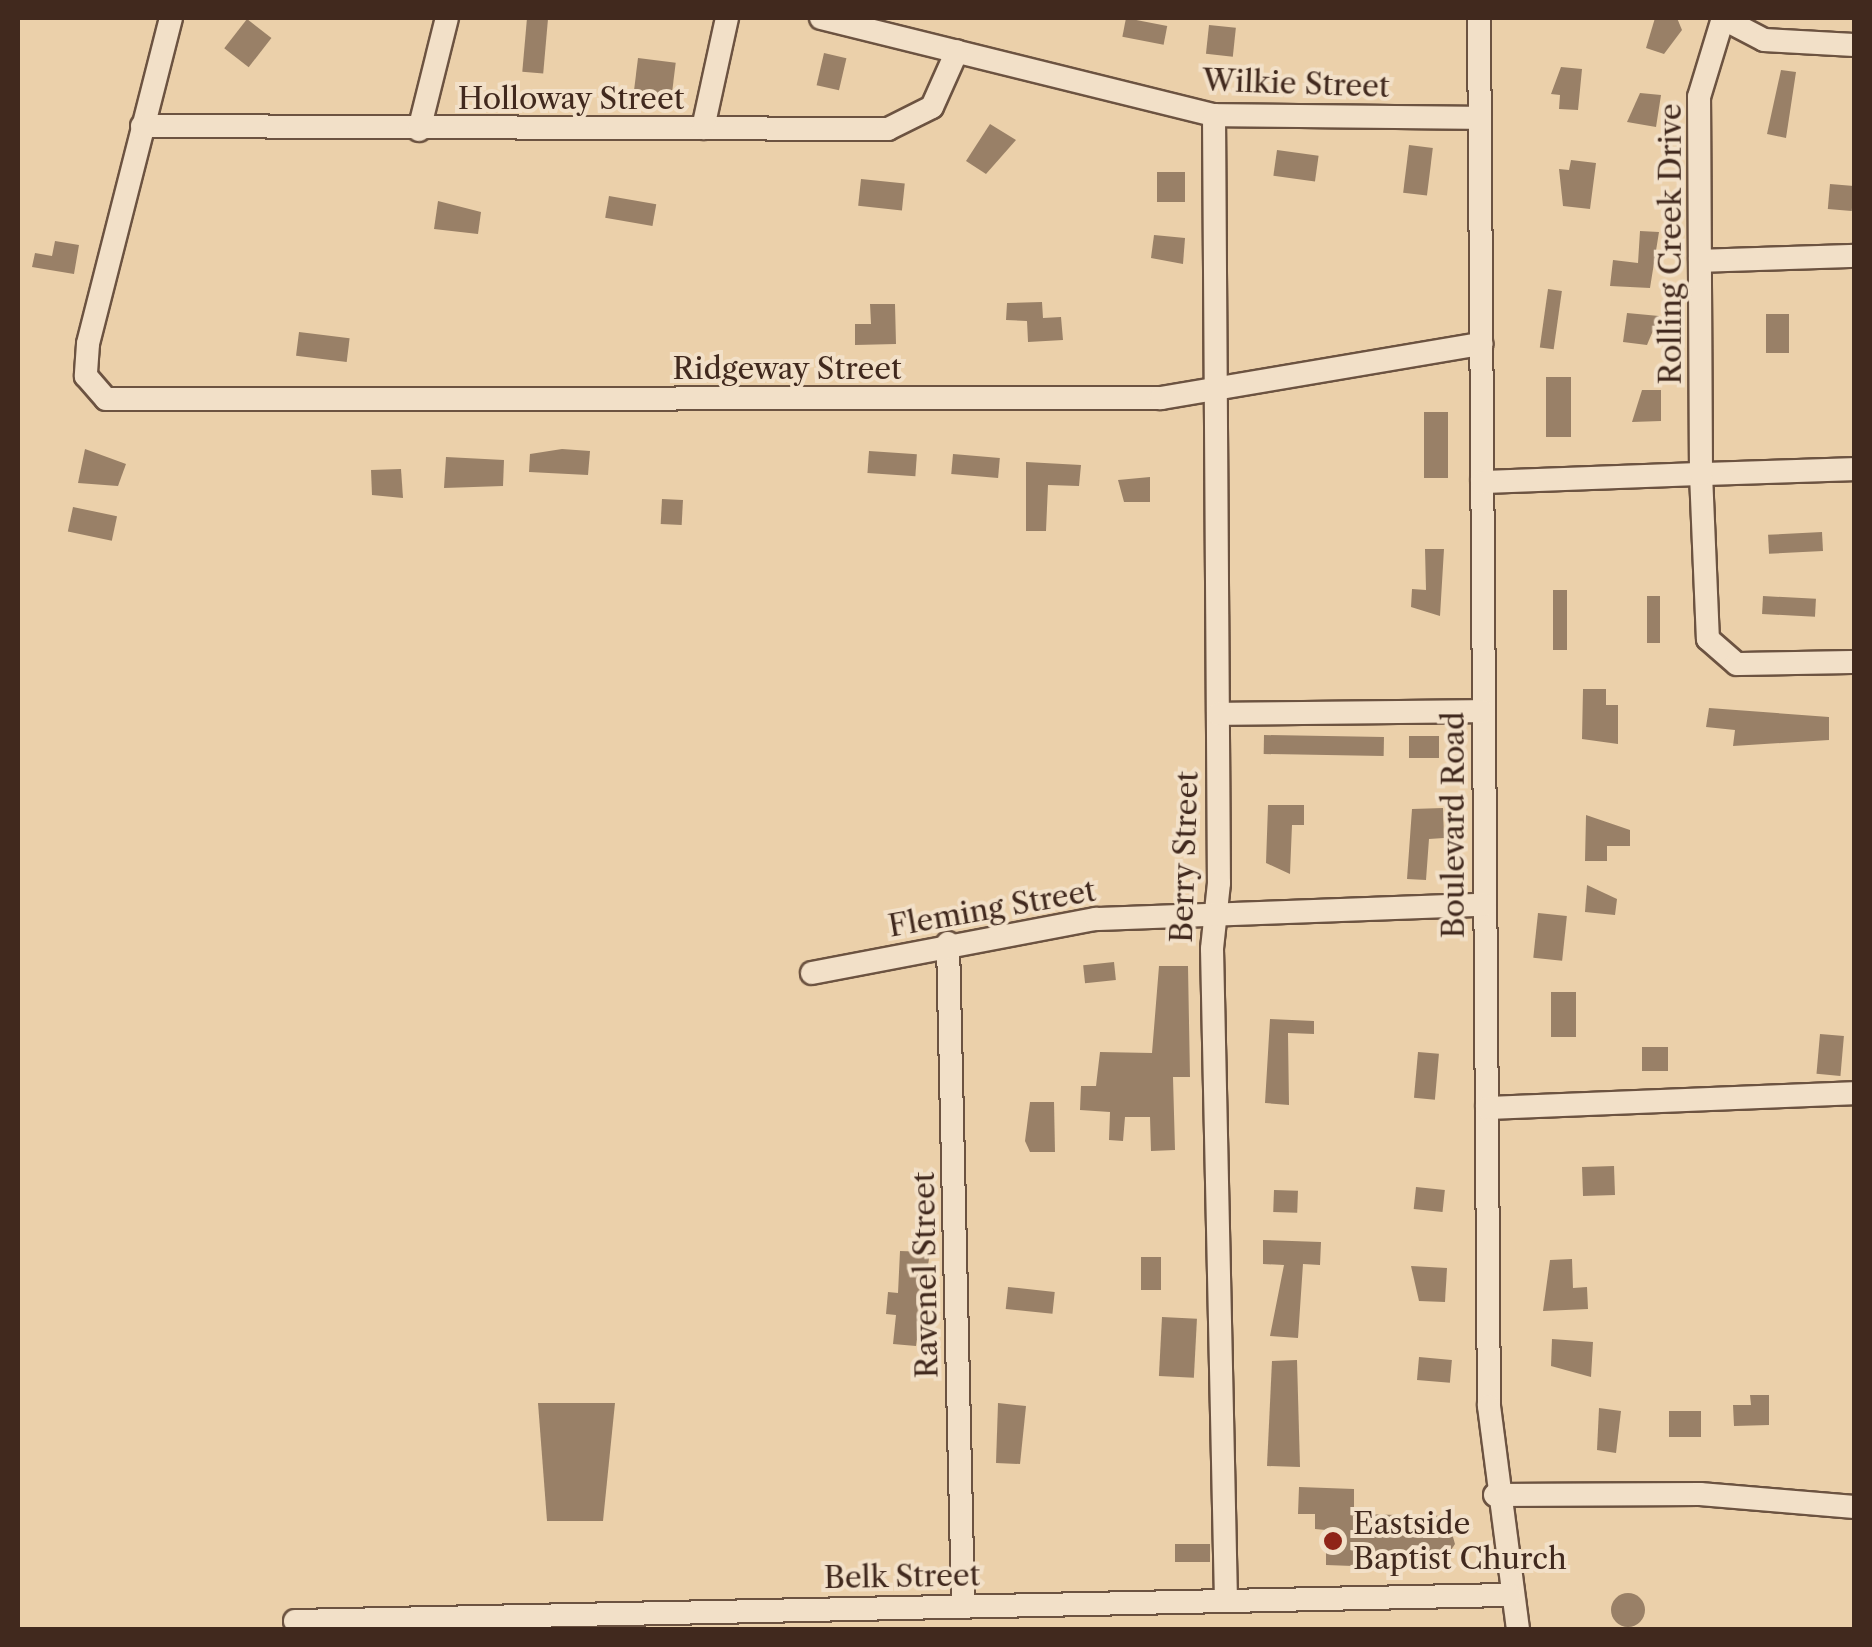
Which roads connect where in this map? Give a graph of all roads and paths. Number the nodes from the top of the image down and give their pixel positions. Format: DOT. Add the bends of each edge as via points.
graph roads {
  1 [pos="171,18"];
  2 [pos="447,18"];
  3 [pos="727,18"];
  4 [pos="821,18"];
  5 [pos="1479,18"];
  6 [pos="1723,18"];
  7 [pos="1854,45"];
  8 [pos="957,51"];
  9 [pos="1214,114"];
  10 [pos="1480,118"];
  11 [pos="142,126"];
  12 [pos="703,128"];
  13 [pos="419,130"];
  14 [pos="1854,256"];
  15 [pos="1700,261"];
  16 [pos="1481,344"];
  17 [pos="1215,388"];
  18 [pos="1854,468"];
  19 [pos="1702,474"];
  20 [pos="1482,482"];
  21 [pos="1854,662"];
  22 [pos="1483,711"];
  23 [pos="1218,714"];
  24 [pos="1485,906"];
  25 [pos="1216,913"];
  26 [pos="948,943"];
  27 [pos="812,973"];
  28 [pos="1854,1093"];
  29 [pos="1487,1108"];
  30 [pos="1495,1496"];
  31 [pos="1854,1506"];
  32 [pos="1510,1595"];
  33 [pos="1226,1601"];
  34 [pos="963,1606"];
  35 [pos="295,1622"];
  36 [pos="1518,1630"];
  1 -- 11 [label="street"];
  2 -- 13 [label="street"];
  3 -- 12 [label="street"];
  4 -- 8 [label="street, Wilkie Street"];
  5 -- 10 [label="street, Boulevard Road"];
  6 -- 7 [label="street" via="1764,40"];
  6 -- 15 [label="street, Rolling Creek Drive" via="1699,97"];
  8 -- 9 [label="street, Wilkie Street"];
  8 -- 12 [label="street, Holloway Street" via="932,107 910,125"];
  9 -- 10 [label="street, Wilkie Street"];
  9 -- 17 [label="street, Berry Street"];
  10 -- 16 [label="street, Boulevard Road"];
  11 -- 13 [label="street, Holloway Street"];
  11 -- 17 [label="street, Ridgeway Street" via="88,344 92,388 120,402 1104,398"];
  12 -- 13 [label="street, Holloway Street"];
  14 -- 15 [label="street"];
  15 -- 19 [label="street, Rolling Creek Drive"];
  16 -- 17 [label="street, Ridgeway Street"];
  16 -- 20 [label="street, Boulevard Road"];
  17 -- 23 [label="street, Berry Street"];
  18 -- 19 [label="street"];
  19 -- 20 [label="street"];
  19 -- 21 [label="street, Rolling Creek Drive" via="1704,628 1720,654 1758,666"];
  20 -- 22 [label="street, Boulevard Road"];
  22 -- 23 [label="street"];
  22 -- 24 [label="street, Boulevard Road"];
  23 -- 25 [label="street, Berry Street"];
  24 -- 25 [label="street, Fleming Street"];
  24 -- 29 [label="street, Boulevard Road"];
  25 -- 26 [label="street, Fleming Street" via="1054,924"];
  25 -- 33 [label="street, Berry Street"];
  26 -- 27 [label="street, Fleming Street"];
  26 -- 34 [label="street, Ravenel Street"];
  28 -- 29 [label="street"];
  29 -- 30 [label="street, Boulevard Road"];
  30 -- 31 [label="street" via="1700,1494"];
  30 -- 32 [label="street, Boulevard Road"];
  32 -- 33 [label="street, Belk Street"];
  32 -- 36 [label="street, Boulevard Road"];
  33 -- 34 [label="street, Belk Street"];
  34 -- 35 [label="street, Belk Street"];
}
